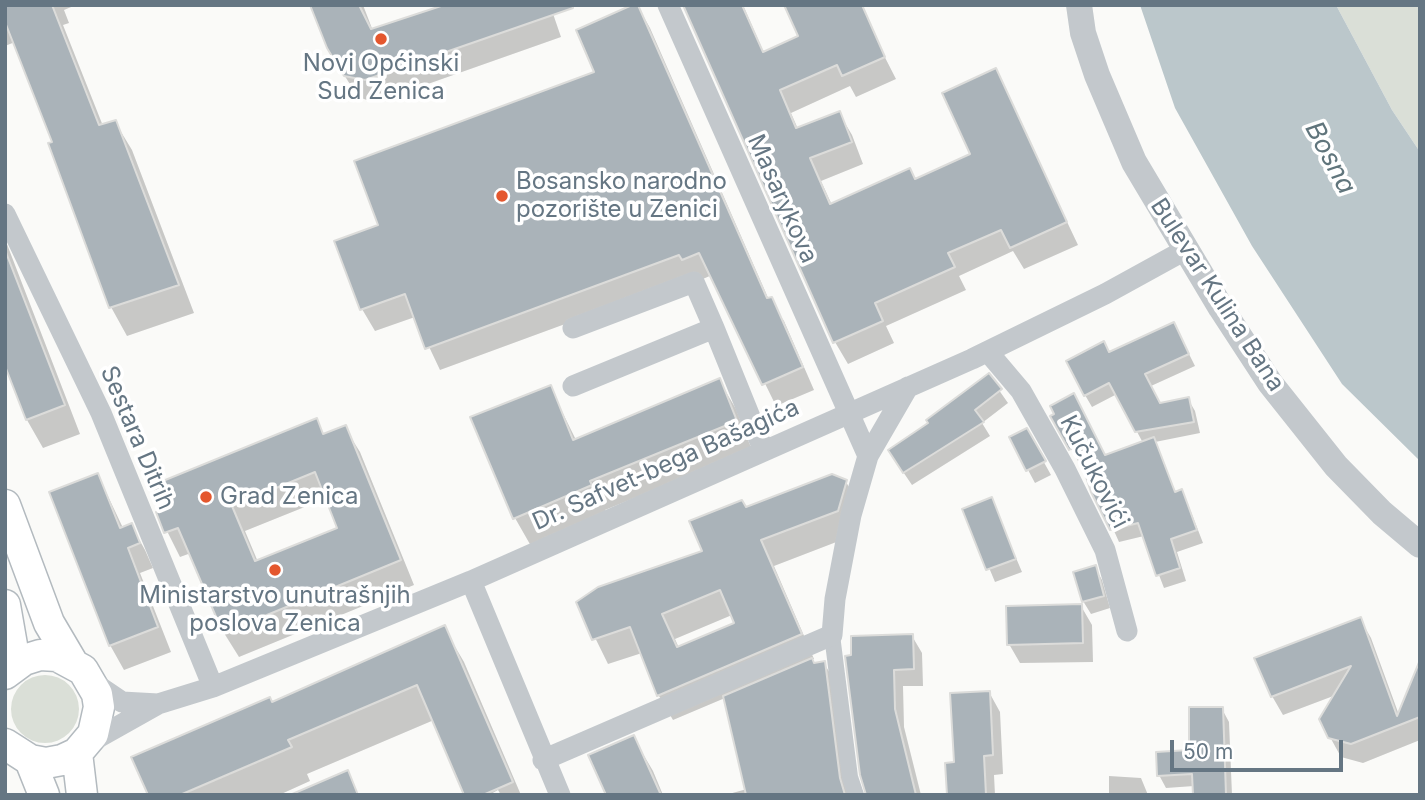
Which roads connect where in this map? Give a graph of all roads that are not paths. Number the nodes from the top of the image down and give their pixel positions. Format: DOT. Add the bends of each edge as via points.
graph roads {
  1 [pos="668,5"];
  2 [pos="1079,5"];
  3 [pos="5,214"];
  4 [pos="1185,250"];
  5 [pos="573,328"];
  6 [pos="713,328"];
  7 [pos="988,352"];
  8 [pos="573,386"];
  9 [pos="908,387"];
  10 [pos="847,413"];
  11 [pos="763,449"];
  12 [pos="869,456"];
  13 [pos="5,505"];
  14 [pos="1420,545"];
  15 [pos="471,581"];
  16 [pos="5,605"];
  17 [pos="1127,631"];
  18 [pos="832,635"];
  19 [pos="8,671"];
  20 [pos="82,672"];
  21 [pos="213,687"];
  22 [pos="158,704"];
  23 [pos="5,744"];
  24 [pos="81,749"];
  25 [pos="30,760"];
  26 [pos="543,760"];
  27 [pos="44,795"];
  28 [pos="82,795"];
  29 [pos="560,795"];
  30 [pos="856,795"];
  1 -- 10 [label="street, Masarykova"];
  2 -- 4 [label="street, Bulevar Kulina Bana" via="1097,75 1129,150"];
  3 -- 21 [label="street, Sestara Ditrih" via="101,414"];
  4 -- 7 [label="street, Dr. Safvet-bega Bašagića"];
  4 -- 14 [label="street, Bulevar Kulina Bana" via="1270,383 1336,466"];
  5 -- 6 [label="street" via="694,282"];
  6 -- 8 [label="street"];
  6 -- 11 [label="street"];
  7 -- 9 [label="street, Dr. Safvet-bega Bašagića"];
  7 -- 17 [label="street, Kučukovići" via="1021,391 1065,469 1105,550"];
  9 -- 10 [label="street, Dr. Safvet-bega Bašagića"];
  9 -- 12 [label="street"];
  10 -- 11 [label="street, Dr. Safvet-bega Bašagića"];
  10 -- 12 [label="street, Masarykova"];
  11 -- 15 [label="street, Dr. Safvet-bega Bašagića"];
  12 -- 18 [label="street" via="851,515"];
  13 -- 20 [label="main road" via="49,623"];
  15 -- 21 [label="street, Dr. Safvet-bega Bašagića"];
  15 -- 26 [label="street"];
  16 -- 19 [label="main road" via="12,645"];
  18 -- 26 [label="street"];
  18 -- 30 [label="street"];
  19 -- 20 [label="main road" via="40,655 57,656"];
  20 -- 22 [label="street, Dr. Safvet-bega Bašagića" via="122,702"];
  20 -- 24 [label="main road" via="97,694 98,721"];
  21 -- 22 [label="street, Dr. Safvet-bega Bašagića"];
  22 -- 24 [label="street, Dr. Safvet-bega Bašagića"];
  23 -- 25 [label="main road"];
  24 -- 25 [label="main road" via="62,760"];
  24 -- 28 [label="main road"];
  25 -- 27 [label="main road"];
  26 -- 29 [label="street"];
}
